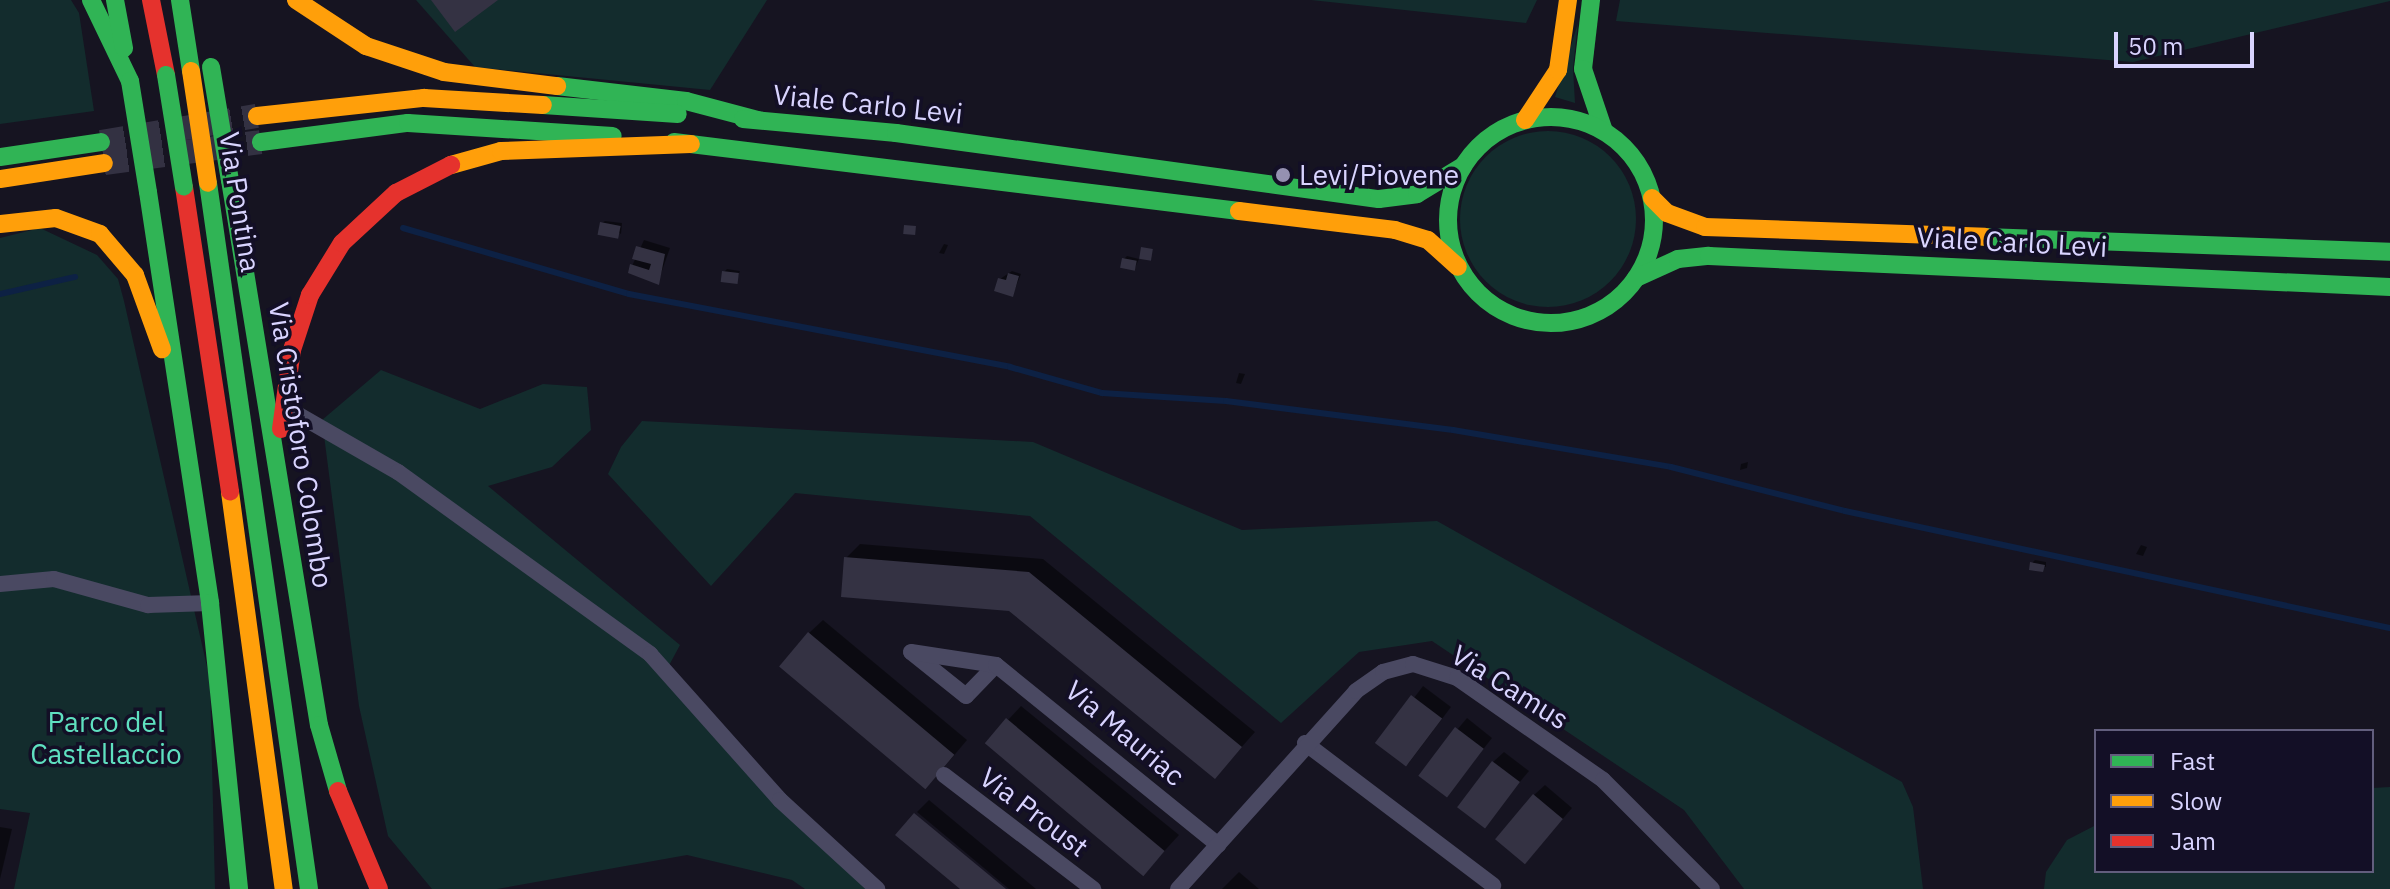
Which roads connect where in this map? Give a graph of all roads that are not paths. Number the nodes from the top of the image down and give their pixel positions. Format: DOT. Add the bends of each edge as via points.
graph roads {
  1 [pos="91,0"];
  2 [pos="115,0"];
  3 [pos="151,0"];
  4 [pos="180,0"];
  5 [pos="193,0"];
  6 [pos="201,0"];
  7 [pos="296,0"];
  8 [pos="1568,0"];
  9 [pos="1591,0"];
  10 [pos="211,67"];
  11 [pos="130,81"];
  12 [pos="257,116"];
  13 [pos="758,120"];
  14 [pos="1525,120"];
  15 [pos="1604,131"];
  16 [pos="0,141"];
  17 [pos="261,142"];
  18 [pos="691,144"];
  19 [pos="0,157"];
  20 [pos="1463,166"];
  21 [pos="0,179"];
  22 [pos="0,196"];
  23 [pos="1652,198"];
  24 [pos="0,224"];
  25 [pos="2390,252"];
  26 [pos="1458,267"];
  27 [pos="1636,278"];
  28 [pos="2390,287"];
  29 [pos="283,406"];
  30 [pos="184,408"];
  31 [pos="276,467"];
  32 [pos="0,584"];
  33 [pos="210,603"];
  34 [pos="996,665"];
  35 [pos="1305,743"];
  36 [pos="944,775"];
  37 [pos="275,819"];
  38 [pos="350,825"];
  39 [pos="1218,845"];
  40 [pos="1493,885"];
  41 [pos="239,889"];
  42 [pos="272,889"];
  43 [pos="284,889"];
  44 [pos="309,889"];
  45 [pos="379,889"];
  46 [pos="392,889"];
  47 [pos="877,889"];
  48 [pos="1093,889"];
  49 [pos="1178,889"];
  50 [pos="1712,889"];
  1 -- 11 [label="main road"];
  2 -- 11 [label="main road"];
  3 -- 37 [label="main road, bridge" via="257,664"];
  4 -- 44 [label="main road, Via Pontina, bridge"];
  5 -- 10 [label="main road"];
  6 -- 10 [label="main road, Via Cristoforo Colombo"];
  7 -- 13 [label="main road" via="366,46 423,67 686,101"];
  8 -- 14 [label="main road" via="1558,70"];
  9 -- 15 [label="main road" via="1583,69"];
  10 -- 31 [label="main road, Via Cristoforo Colombo, bridge"];
  11 -- 30 [label="main road, bridge"];
  12 -- 13 [label="main road, Viale Carlo Levi" via="424,98"];
  13 -- 20 [label="main road, Viale Carlo Levi" via="896,133 1379,199 1417,194"];
  14 -- 15 [label="main road" via="1573,119"];
  14 -- 20 [label="main road" via="1489,137"];
  15 -- 23 [label="main road" via="1632,157"];
  16 -- 19 [label="main road" via="92,142"];
  17 -- 18 [label="main road, Viale Carlo Levi" via="419,123"];
  18 -- 26 [label="main road, Viale Carlo Levi" via="1395,230 1428,240"];
  18 -- 29 [label="main road" via="501,151 460,161 396,193 358,224 317,281 299,325"];
  20 -- 26 [label="main road" via="1453,185 1447,226"];
  21 -- 22 [label="main road" via="101,163"];
  23 -- 25 [label="main road, Viale Carlo Levi" via="1667,213 1705,227"];
  23 -- 27 [label="main road" via="1651,240"];
  24 -- 30 [label="main road" via="64,219 115,246 139,281"];
  26 -- 27 [label="main road" via="1502,312 1544,323 1595,313"];
  27 -- 28 [label="main road, Viale Carlo Levi" via="1678,259 1709,256"];
  29 -- 31 [label="main road"];
  29 -- 47 [label="street" via="398,472 650,654 780,800"];
  30 -- 33 [label="main road"];
  31 -- 38 [label="main road, Via Cristoforo Colombo" via="319,725"];
  32 -- 33 [label="street" via="54,579 148,605"];
  33 -- 41 [label="main road"];
  34 -- 34 [label="street, Via Mauriac" via="953,658 911,652 966,696"];
  34 -- 39 [label="street, Via Mauriac"];
  35 -- 39 [label="street, Via Camus"];
  35 -- 40 [label="street"];
  35 -- 50 [label="street, Via Camus" via="1383,672 1413,664 1430,666 1525,722 1603,780"];
  36 -- 48 [label="street, Via Proust"];
  37 -- 42 [label="main road"];
  37 -- 43 [label="main road"];
  38 -- 45 [label="main road, Via Cristoforo Colombo"];
  38 -- 46 [label="main road"];
  39 -- 49 [label="street, Via Camus"];
}
